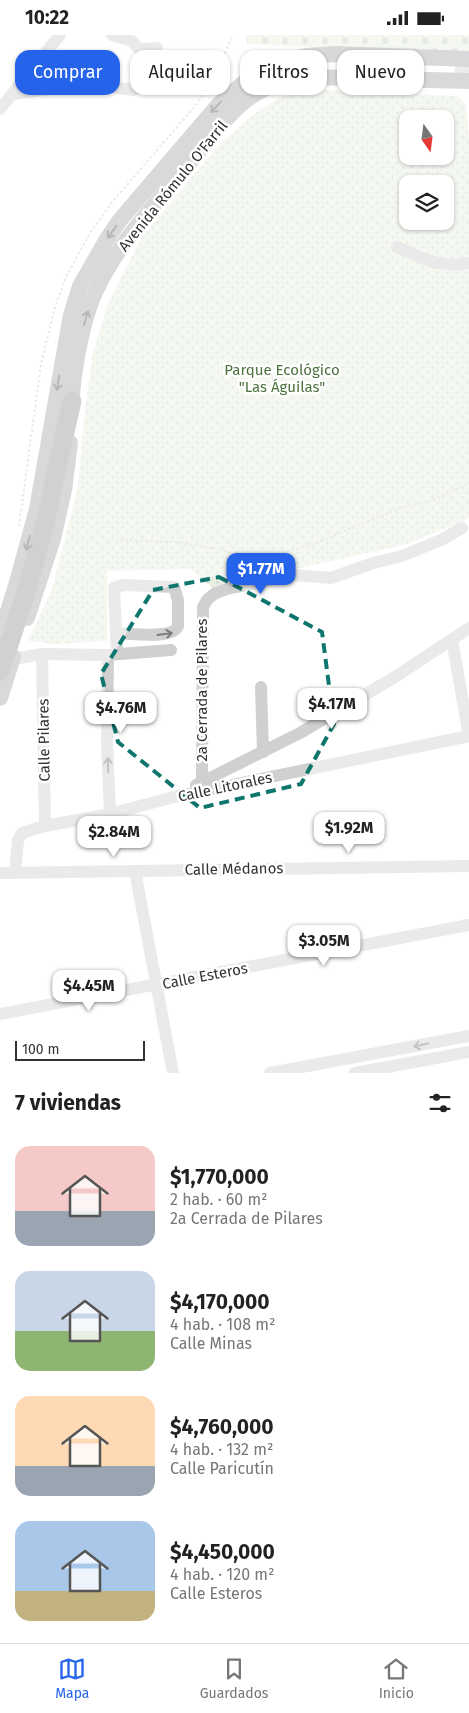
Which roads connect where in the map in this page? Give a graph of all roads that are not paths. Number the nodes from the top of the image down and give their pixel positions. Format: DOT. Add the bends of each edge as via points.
graph roads {
  1 [pos="60,35"];
  2 [pos="112,35"];
  3 [pos="157,48"];
  4 [pos="327,55"];
  5 [pos="469,59"];
  6 [pos="327,65"];
  7 [pos="451,75"];
  8 [pos="469,81"];
  9 [pos="240,87"];
  10 [pos="130,90"];
  11 [pos="469,92"];
  12 [pos="13,94"];
  13 [pos="0,109"];
  14 [pos="397,247"];
  15 [pos="469,263"];
  16 [pos="72,401"];
  17 [pos="462,528"];
  18 [pos="469,628"];
  19 [pos="116,633"];
  20 [pos="0,637"];
  21 [pos="452,640"];
  22 [pos="0,643"];
  23 [pos="171,650"];
  24 [pos="42,654"];
  25 [pos="113,654"];
  26 [pos="7,657"];
  27 [pos="261,687"];
  28 [pos="0,698"];
  29 [pos="469,736"];
  30 [pos="263,752"];
  31 [pos="202,781"];
  32 [pos="174,797"];
  33 [pos="110,814"];
  34 [pos="45,826"];
  35 [pos="469,866"];
  36 [pos="135,871"];
  37 [pos="0,873"];
  38 [pos="15,873"];
  39 [pos="469,925"];
  40 [pos="156,985"];
  41 [pos="0,1015"];
  42 [pos="469,1036"];
  43 [pos="469,1052"];
  44 [pos="173,1073"];
  45 [pos="270,1073"];
  46 [pos="356,1073"];
  1 -- 12 [label="street"];
  2 -- 3 [label="street" via="132,41 141,49"];
  4 -- 5 [label="main road, Avenida Rómulo O'Farril"];
  6 -- 7 [label="main road"];
  7 -- 8 [label="main road, Avenida Rómulo O'Farril"];
  7 -- 11 [label="main road"];
  16 -- 7 [label="main road, Avenida Rómulo O'Farril, one-way" via="84,327 99,284 124,242 240,105 270,87 298,78"];
  9 -- 20 [label="main road, Avenida Rómulo O'Farril, one-way" via="202,123 120,220 80,286 63,353 37,509"];
  10 -- 12 [label="street" via="85,84"];
  12 -- 13 [label="street"];
  14 -- 15 [label="street" via="433,263"];
  16 -- 26 [label="highway, bridge" via="48,515"];
  16 -- 26 [label="main road, Avenida Rómulo O'Farril" via="64,490 46,562"];
  17 -- 31 [label="street, 2a Cerrada de Pilares" via="402,555 331,577 278,577 227,589 207,600 203,607"];
  18 -- 21 [label="street"];
  19 -- 19 [label="street, one-way" via="174,633 178,629 178,600 174,587 116,586"];
  19 -- 25 [label="street"];
  21 -- 29 [label="street"];
  21 -- 30 [label="street" via="395,677"];
  22 -- 26 [label="main road" via="8,651 14,649"];
  23 -- 25 [label="street"];
  24 -- 25 [label="street"];
  24 -- 26 [label="street"];
  24 -- 34 [label="street, Calle Pilares"];
  33 -- 25 [label="street, one-way" via="107,742"];
  26 -- 28 [label="main road, Avenida Rómulo O'Farril"];
  27 -- 30 [label="street"];
  29 -- 32 [label="street, Calle Litorales"];
  30 -- 31 [label="street"];
  31 -- 32 [label="street"];
  32 -- 33 [label="street, Calle Litorales"];
  33 -- 34 [label="street, Calle Litorales"];
  34 -- 38 [label="street, Calle Litorales" via="20,835"];
  35 -- 36 [label="street, Calle Médanos"];
  36 -- 38 [label="street, Calle Médanos"];
  36 -- 40 [label="street"];
  37 -- 38 [label="street, Calle Médanos"];
  39 -- 40 [label="street, Calle Esteros"];
  40 -- 41 [label="street, Calle Esteros"];
  40 -- 44 [label="street"];
  42 -- 45 [label="street, one-way"];
  43 -- 46 [label="street"];
}
